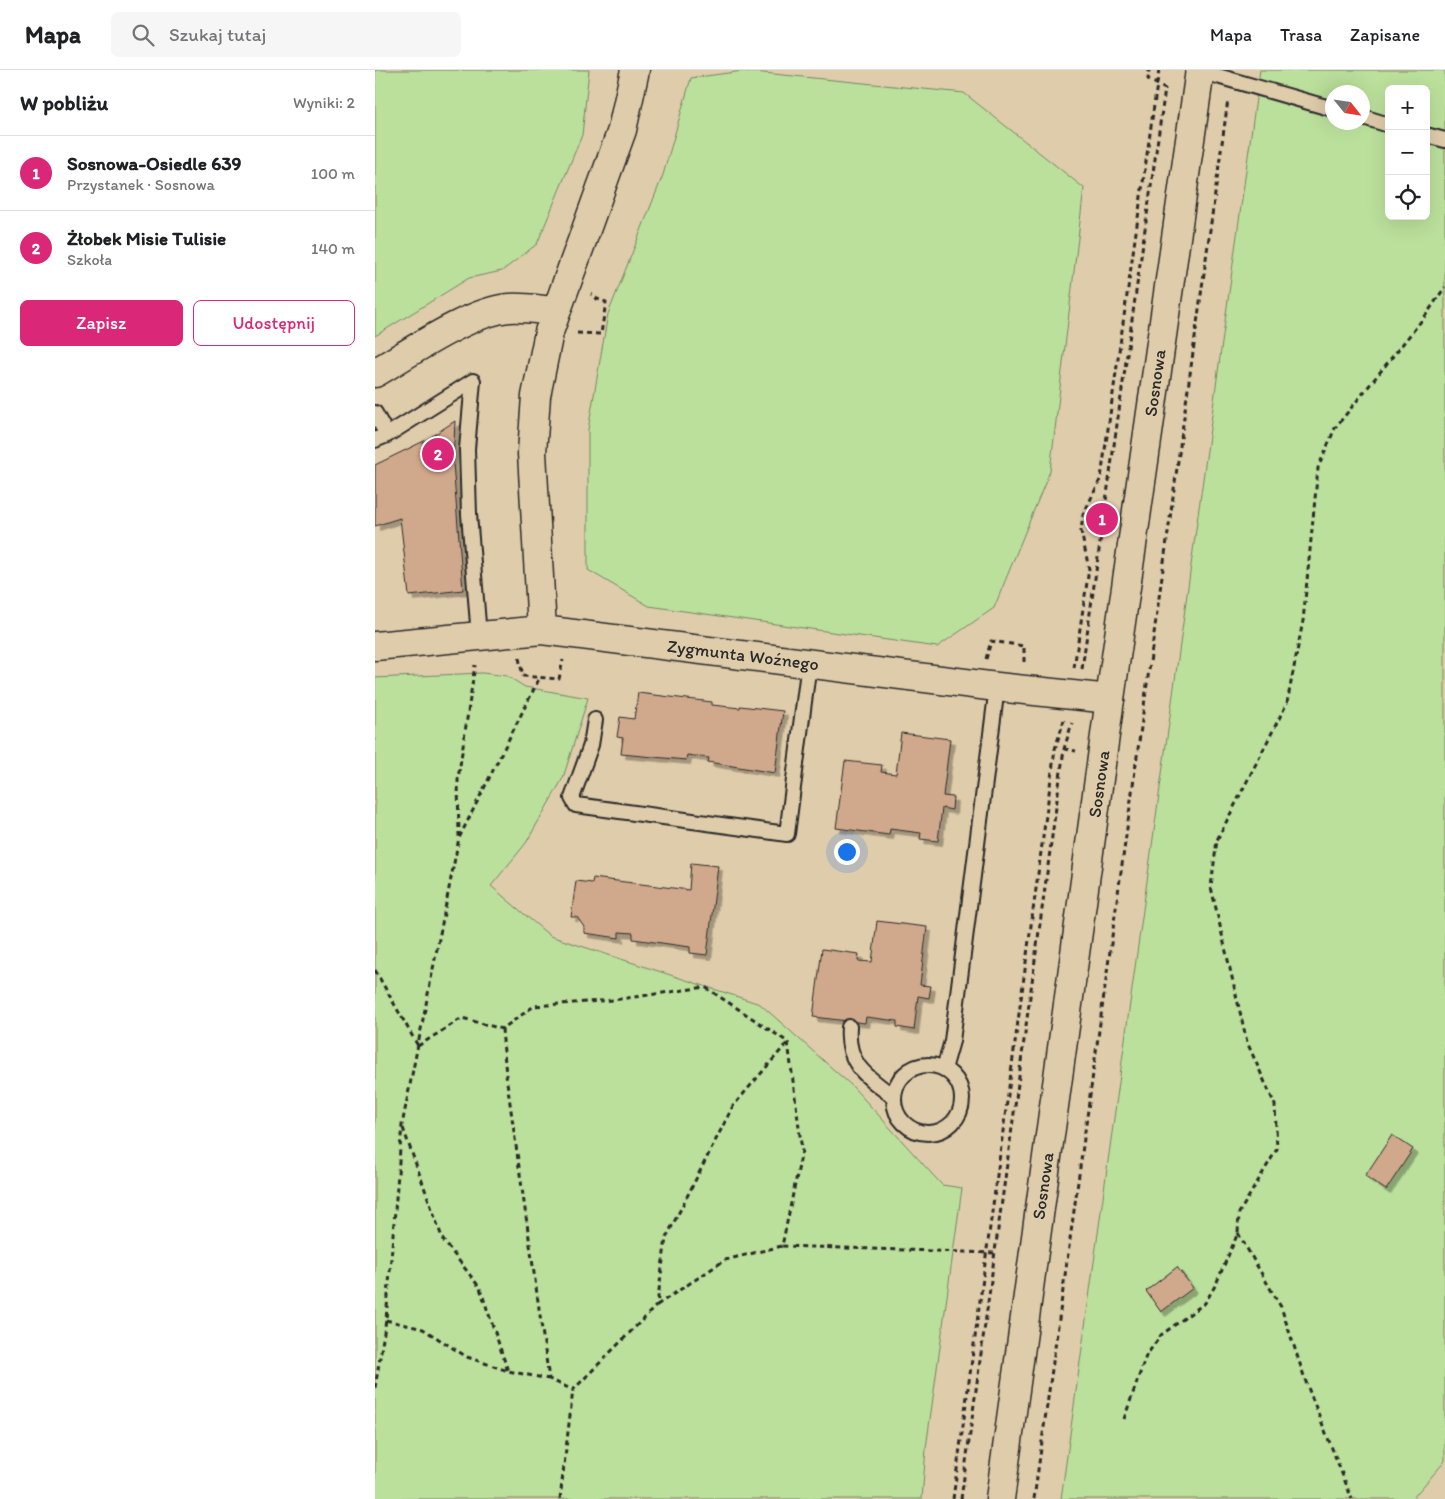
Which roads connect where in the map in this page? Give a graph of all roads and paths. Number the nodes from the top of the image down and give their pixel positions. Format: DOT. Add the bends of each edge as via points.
graph roads {
  1 [pos="635,70"];
  2 [pos="1149,70"];
  3 [pos="1159,70"];
  4 [pos="1197,70"];
  5 [pos="1231,80"];
  6 [pos="1156,84"];
  7 [pos="1325,107"];
  8 [pos="1370,119"];
  9 [pos="1385,123"];
  10 [pos="1430,136"];
  11 [pos="1445,140"];
  12 [pos="587,288"];
  13 [pos="1445,288"];
  14 [pos="556,311"];
  15 [pos="571,338"];
  16 [pos="375,373"];
  17 [pos="375,413"];
  18 [pos="381,437"];
  19 [pos="542,630"];
  20 [pos="375,646"];
  21 [pos="477,649"];
  22 [pos="809,663"];
  23 [pos="1025,664"];
  24 [pos="979,665"];
  25 [pos="540,677"];
  26 [pos="997,687"];
  27 [pos="1070,693"];
  28 [pos="1110,699"];
  29 [pos="595,720"];
  30 [pos="459,838"];
  31 [pos="375,970"];
  32 [pos="849,1027"];
  33 [pos="502,1029"];
  34 [pos="788,1042"];
  35 [pos="418,1046"];
  36 [pos="944,1068"];
  37 [pos="894,1097"];
  38 [pos="402,1125"];
  39 [pos="1238,1233"];
  40 [pos="782,1246"];
  41 [pos="987,1252"];
  42 [pos="995,1253"];
  43 [pos="657,1305"];
  44 [pos="386,1320"];
  45 [pos="508,1371"];
  46 [pos="549,1379"];
  47 [pos="375,1388"];
  48 [pos="573,1390"];
  49 [pos="1124,1419"];
  50 [pos="560,1499"];
  51 [pos="953,1499"];
  52 [pos="961,1499"];
  53 [pos="1000,1499"];
  54 [pos="1034,1499"];
  55 [pos="1352,1499"];
  1 -- 14 [label="street" via="622,130"];
  2 -- 6 [label="path" via="1148,80"];
  3 -- 6 [label="path"];
  4 -- 5 [label="lane"];
  4 -- 28 [label="street, Sosnowa"];
  5 -- 7 [label="lane"];
  5 -- 54 [label="path"];
  6 -- 27 [label="path" via="1101,478 1083,515 1081,530 1089,569"];
  6 -- 27 [label="path" via="1165,89 1082,670"];
  8 -- 9 [label="lane"];
  10 -- 11 [label="lane"];
  12 -- 15 [label="path" via="597,299 606,302 601,334 586,332"];
  13 -- 39 [label="path" via="1335,428 1318,468 1303,621 1287,703 1217,840 1211,887 1247,1042 1275,1105 1277,1149 1239,1214"];
  14 -- 16 [label="street" via="509,308 480,316 453,327"];
  14 -- 19 [label="street" via="536,396 532,453"];
  17 -- 18 [label="lane"];
  18 -- 21 [label="lane" via="473,381 467,449"];
  19 -- 21 [label="street, Zygmunta Woźnego"];
  19 -- 22 [label="street, Zygmunta Woźnego"];
  20 -- 21 [label="street, Zygmunta Woźnego"];
  21 -- 30 [label="path" via="458,780"];
  22 -- 26 [label="street, Zygmunta Woźnego"];
  22 -- 29 [label="lane" via="787,834 576,805 572,798 591,745"];
  23 -- 24 [label="path" via="1022,656 1024,646 991,641 986,659"];
  25 -- 30 [label="path"];
  26 -- 27 [label="street, Zygmunta Woźnego"];
  26 -- 36 [label="lane" via="952,1041"];
  27 -- 28 [label="street, Zygmunta Woźnego"];
  27 -- 41 [label="path" via="1055,749"];
  27 -- 42 [label="path" via="1074,716 1064,749"];
  28 -- 53 [label="street, Sosnowa"];
  30 -- 35 [label="path"];
  31 -- 35 [label="path"];
  32 -- 37 [label="lane" via="848,1044 852,1059 873,1082"];
  33 -- 34 [label="path" via="534,1006 613,1000 705,986"];
  33 -- 35 [label="path" via="462,1018"];
  33 -- 46 [label="path"];
  34 -- 40 [label="path" via="803,1151"];
  34 -- 43 [label="path" via="733,1106 666,1238"];
  35 -- 38 [label="path"];
  36 -- 37 [label="lane" via="918,1066 897,1084"];
  36 -- 37 [label="lane" via="955,1076 962,1089 963,1102 951,1126 939,1133 913,1131 899,1116"];
  38 -- 44 [label="path"];
  38 -- 45 [label="path" via="443,1240 480,1288"];
  39 -- 49 [label="path" via="1205,1302 1161,1335 1146,1356"];
  39 -- 55 [label="path" via="1281,1306 1307,1385"];
  40 -- 41 [label="path"];
  40 -- 43 [label="path" via="725,1260"];
  41 -- 42 [label="path"];
  41 -- 51 [label="path"];
  42 -- 52 [label="path"];
  43 -- 48 [label="path"];
  44 -- 45 [label="path" via="423,1329 467,1357"];
  44 -- 47 [label="path"];
  45 -- 46 [label="path"];
  46 -- 48 [label="path"];
  48 -- 50 [label="path"];
}
